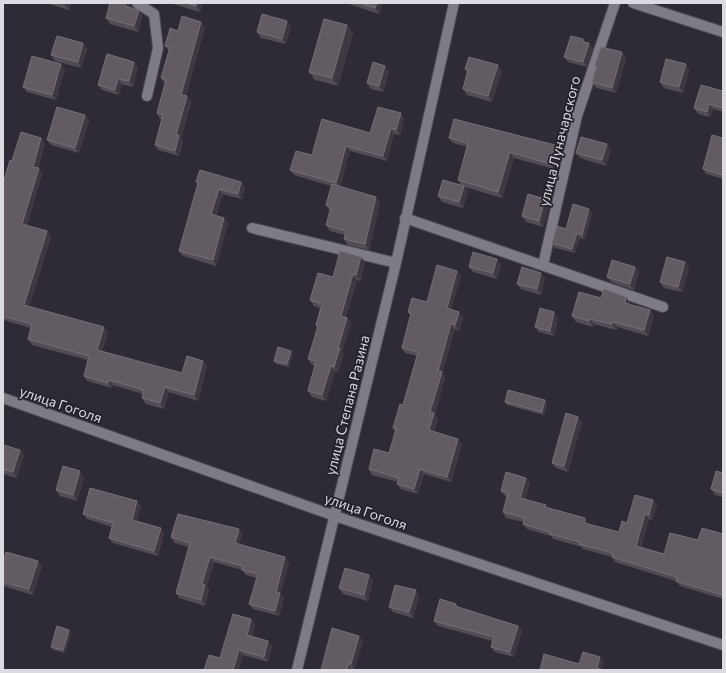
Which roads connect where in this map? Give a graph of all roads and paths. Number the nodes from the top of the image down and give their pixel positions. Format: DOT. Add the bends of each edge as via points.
graph roads {
  1 [pos="137,3"];
  2 [pos="454,3"];
  3 [pos="615,3"];
  4 [pos="633,3"];
  5 [pos="723,32"];
  6 [pos="147,96"];
  7 [pos="405,218"];
  8 [pos="252,228"];
  9 [pos="396,263"];
  10 [pos="543,265"];
  11 [pos="663,307"];
  12 [pos="3,398"];
  13 [pos="335,516"];
  14 [pos="723,645"];
  15 [pos="296,670"];
  1 -- 6 [label="street" via="154,14 157,33 158,48"];
  2 -- 7 [label="street, улица Степана Разина"];
  3 -- 10 [label="street, улица Луначарского" via="577,116"];
  4 -- 5 [label="street"];
  7 -- 9 [label="street, улица Степана Разина"];
  7 -- 10 [label="street"];
  8 -- 9 [label="street"];
  9 -- 13 [label="street, улица Степана Разина"];
  10 -- 11 [label="street"];
  12 -- 13 [label="street, улица Гоголя"];
  13 -- 14 [label="street, улица Гоголя"];
  13 -- 15 [label="street, улица Степана Разина"];
}
